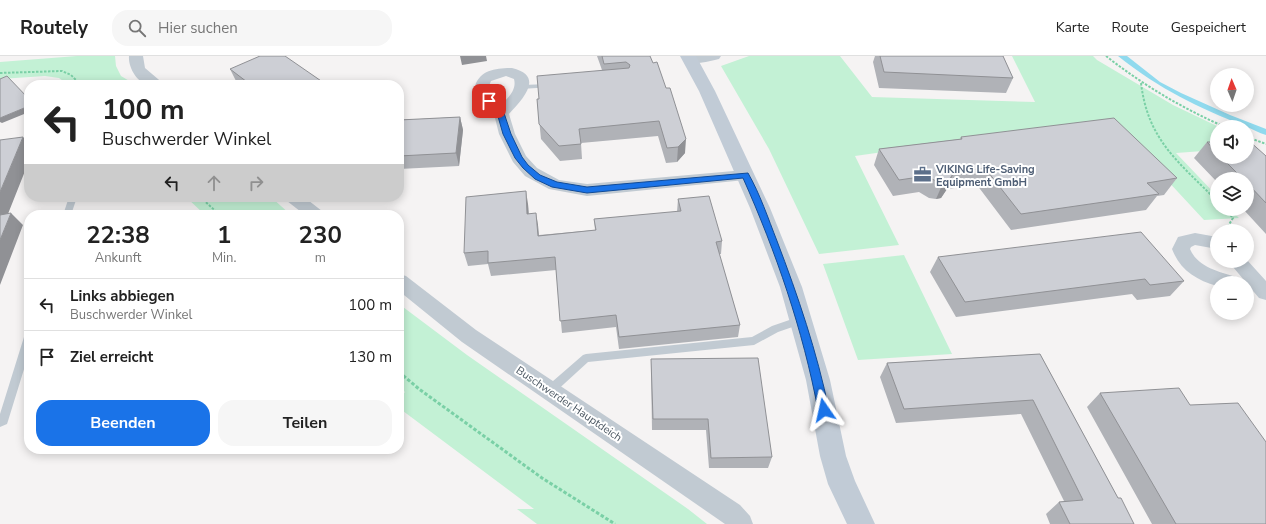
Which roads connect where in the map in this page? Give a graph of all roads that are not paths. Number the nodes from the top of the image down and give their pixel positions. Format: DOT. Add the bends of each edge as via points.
graph roads {
  1 [pos="136,56"];
  2 [pos="714,56"];
  3 [pos="689,58"];
  4 [pos="150,80"];
  5 [pos="560,86"];
  6 [pos="521,87"];
  7 [pos="501,113"];
  8 [pos="746,175"];
  9 [pos="299,202"];
  10 [pos="310,210"];
  11 [pos="1210,242"];
  12 [pos="1243,268"];
  13 [pos="1213,276"];
  14 [pos="404,285"];
  15 [pos="1259,289"];
  16 [pos="801,320"];
  17 [pos="24,353"];
  18 [pos="549,391"];
  19 [pos="0,422"];
  20 [pos="741,524"];
  21 [pos="861,524"];
  1 -- 4 [label="street" via="137,69"];
  2 -- 3 [label="street"];
  3 -- 8 [label="main road"];
  5 -- 6 [label="lane"];
  6 -- 7 [label="street"];
  6 -- 7 [label="street" via="521,77 512,73 494,73 484,79 482,86 489,101"];
  7 -- 8 [label="street" via="507,134 519,158 538,177 555,185 593,190"];
  8 -- 16 [label="main road" via="778,253"];
  9 -- 10 [label="street"];
  11 -- 13 [label="street" via="1195,239 1184,242 1181,249 1186,259"];
  12 -- 15 [label="street"];
  14 -- 18 [label="street, Buschwerder Hauptdeich" via="469,336"];
  16 -- 18 [label="lane" via="754,341 586,358"];
  16 -- 21 [label="main road" via="818,380 833,456 842,484"];
  17 -- 19 [label="lane" via="3,421"];
  18 -- 20 [label="street, Buschwerder Hauptdeich" via="731,513"];
}
